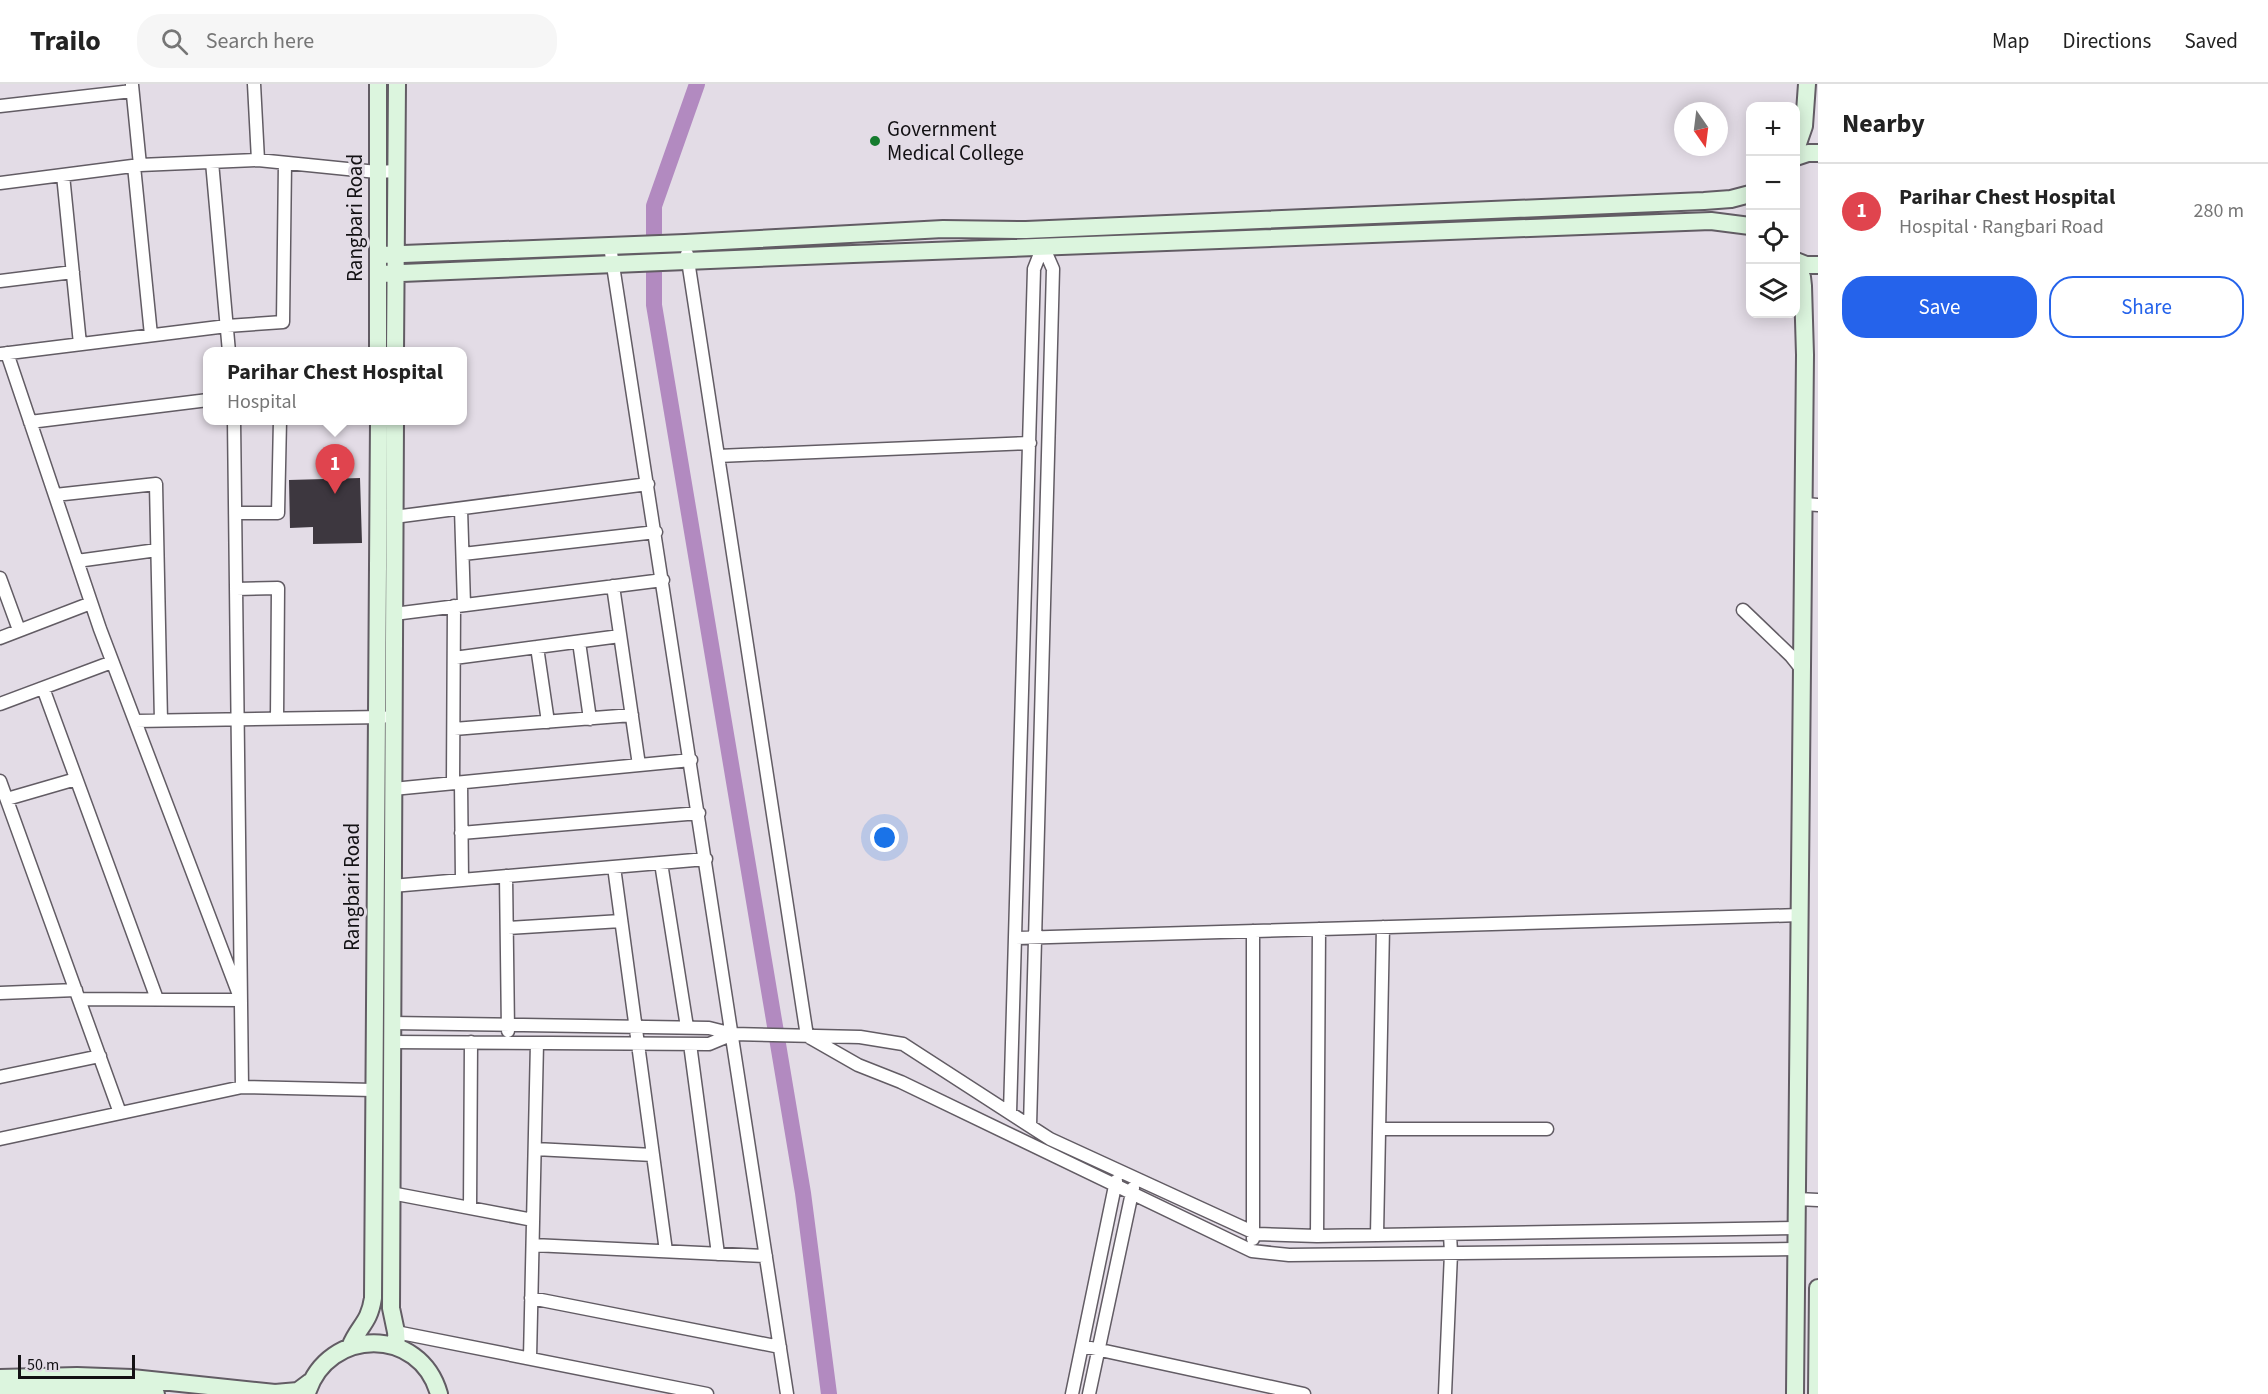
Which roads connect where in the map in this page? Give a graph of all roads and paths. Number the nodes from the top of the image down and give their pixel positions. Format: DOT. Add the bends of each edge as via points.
graph roads {
  1 [pos="254,84"];
  2 [pos="378,84"];
  3 [pos="397,84"];
  4 [pos="1807,84"];
  5 [pos="132,88"];
  6 [pos="0,106"];
  7 [pos="1800,138"];
  8 [pos="1818,153"];
  9 [pos="1799,156"];
  10 [pos="258,160"];
  11 [pos="212,162"];
  12 [pos="285,163"];
  13 [pos="137,166"];
  14 [pos="396,171"];
  15 [pos="377,172"];
  16 [pos="63,175"];
  17 [pos="0,183"];
  18 [pos="1746,195"];
  19 [pos="1746,225"];
  20 [pos="678,244"];
  21 [pos="616,246"];
  22 [pos="1043,246"];
  23 [pos="396,254"];
  24 [pos="378,255"];
  25 [pos="681,261"];
  26 [pos="618,263"];
  27 [pos="1796,264"];
  28 [pos="1800,264"];
  29 [pos="1818,266"];
  30 [pos="73,272"];
  31 [pos="396,272"];
  32 [pos="378,274"];
  33 [pos="0,281"];
  34 [pos="227,326"];
  35 [pos="151,335"];
  36 [pos="80,344"];
  37 [pos="229,347"];
  38 [pos="378,347"];
  39 [pos="395,347"];
  40 [pos="4,353"];
  41 [pos="203,400"];
  42 [pos="30,422"];
  43 [pos="234,425"];
  44 [pos="280,425"];
  45 [pos="379,425"];
  46 [pos="395,425"];
  47 [pos="1030,443"];
  48 [pos="718,456"];
  49 [pos="648,484"];
  50 [pos="55,495"];
  51 [pos="1811,505"];
  52 [pos="461,509"];
  53 [pos="235,513"];
  54 [pos="394,517"];
  55 [pos="656,532"];
  56 [pos="157,550"];
  57 [pos="463,554"];
  58 [pos="77,561"];
  59 [pos="0,578"];
  60 [pos="663,580"];
  61 [pos="613,586"];
  62 [pos="236,589"];
  63 [pos="91,603"];
  64 [pos="459,605"];
  65 [pos="1025,608"];
  66 [pos="1044,610"];
  67 [pos="1743,610"];
  68 [pos="394,614"];
  69 [pos="20,630"];
  70 [pos="620,636"];
  71 [pos="0,638"];
  72 [pos="579,642"];
  73 [pos="537,647"];
  74 [pos="454,658"];
  75 [pos="112,662"];
  76 [pos="1803,672"];
  77 [pos="43,688"];
  78 [pos="0,704"];
  79 [pos="393,716"];
  80 [pos="632,716"];
  81 [pos="376,717"];
  82 [pos="277,718"];
  83 [pos="237,719"];
  84 [pos="590,719"];
  85 [pos="135,721"];
  86 [pos="161,721"];
  87 [pos="548,722"];
  88 [pos="454,729"];
  89 [pos="691,760"];
  90 [pos="639,765"];
  91 [pos="76,778"];
  92 [pos="0,781"];
  93 [pos="457,783"];
  94 [pos="393,789"];
  95 [pos="7,799"];
  96 [pos="699,813"];
  97 [pos="461,833"];
  98 [pos="706,859"];
  99 [pos="661,863"];
  100 [pos="614,867"];
  101 [pos="506,876"];
  102 [pos="462,880"];
  103 [pos="392,886"];
  104 [pos="1800,915"];
  105 [pos="621,921"];
  106 [pos="1383,927"];
  107 [pos="507,928"];
  108 [pos="1319,929"];
  109 [pos="1253,931"];
  110 [pos="1015,938"];
  111 [pos="1035,938"];
  112 [pos="0,993"];
  113 [pos="78,994"];
  114 [pos="157,999"];
  115 [pos="240,1000"];
  116 [pos="392,1023"];
  117 [pos="508,1025"];
  118 [pos="636,1027"];
  119 [pos="687,1027"];
  120 [pos="733,1034"];
  121 [pos="800,1036"];
  122 [pos="392,1042"];
  123 [pos="471,1042"];
  124 [pos="508,1042"];
  125 [pos="537,1043"];
  126 [pos="639,1044"];
  127 [pos="690,1044"];
  128 [pos="100,1056"];
  129 [pos="0,1077"];
  130 [pos="242,1087"];
  131 [pos="373,1090"];
  132 [pos="120,1113"];
  133 [pos="1010,1113"];
  134 [pos="1030,1126"];
  135 [pos="1547,1129"];
  136 [pos="1379,1130"];
  137 [pos="0,1139"];
  138 [pos="535,1149"];
  139 [pos="653,1155"];
  140 [pos="1118,1171"];
  141 [pos="1135,1178"];
  142 [pos="1115,1186"];
  143 [pos="391,1193"];
  144 [pos="1131,1194"];
  145 [pos="1797,1199"];
  146 [pos="1818,1200"];
  147 [pos="470,1208"];
  148 [pos="533,1220"];
  149 [pos="1797,1228"];
  150 [pos="1253,1233"];
  151 [pos="1450,1234"];
  152 [pos="1377,1235"];
  153 [pos="1317,1236"];
  154 [pos="533,1245"];
  155 [pos="1796,1249"];
  156 [pos="666,1251"];
  157 [pos="1252,1251"];
  158 [pos="1451,1253"];
  159 [pos="718,1254"];
  160 [pos="766,1256"];
  161 [pos="1818,1288"];
  162 [pos="531,1298"];
  163 [pos="396,1339"];
  164 [pos="1795,1345"];
  165 [pos="1082,1346"];
  166 [pos="350,1347"];
  167 [pos="780,1347"];
  168 [pos="1098,1349"];
  169 [pos="1818,1352"];
  170 [pos="530,1358"];
  171 [pos="1795,1366"];
  172 [pos="1818,1373"];
  173 [pos="0,1378"];
  174 [pos="308,1388"];
  175 [pos="0,1393"];
  176 [pos="156,1394"];
  177 [pos="438,1394"];
  178 [pos="707,1394"];
  179 [pos="787,1394"];
  180 [pos="1072,1394"];
  181 [pos="1089,1394"];
  182 [pos="1304,1394"];
  183 [pos="1445,1394"];
  184 [pos="1795,1394"];
  185 [pos="1817,1394"];
  1 -- 10 [label="street"];
  2 -- 15 [label="street, Rangbari Road"];
  3 -- 14 [label="street, Rangbari Road"];
  4 -- 7 [label="street"];
  5 -- 6 [label="street"];
  5 -- 13 [label="street"];
  8 -- 9 [label="street"];
  10 -- 11 [label="street"];
  10 -- 12 [label="street"];
  11 -- 13 [label="street"];
  11 -- 34 [label="street"];
  12 -- 15 [label="street"];
  12 -- 34 [label="street" via="283,322"];
  13 -- 16 [label="street"];
  13 -- 35 [label="street"];
  14 -- 15 [label="street"];
  14 -- 23 [label="street, Rangbari Road"];
  15 -- 24 [label="street, Rangbari Road"];
  16 -- 17 [label="street"];
  16 -- 30 [label="street"];
  18 -- 20 [label="street" via="1704,201 1026,230 943,229"];
  19 -- 22 [label="street" via="1711,221"];
  20 -- 21 [label="street"];
  20 -- 25 [label="street"];
  21 -- 23 [label="street"];
  21 -- 26 [label="street"];
  22 -- 25 [label="street"];
  22 -- 47 [label="street" via="1034,269"];
  22 -- 66 [label="street" via="1053,269"];
  23 -- 24 [label="street"];
  23 -- 31 [label="street, Rangbari Road"];
  24 -- 32 [label="street, Rangbari Road"];
  25 -- 26 [label="street"];
  25 -- 48 [label="street"];
  26 -- 31 [label="street"];
  26 -- 49 [label="street"];
  27 -- 51 [label="street" via="1805,307"];
  28 -- 29 [label="street"];
  30 -- 33 [label="street"];
  30 -- 36 [label="street"];
  31 -- 32 [label="street"];
  31 -- 39 [label="street, Rangbari Road"];
  32 -- 38 [label="street, Rangbari Road"];
  34 -- 35 [label="street"];
  34 -- 37 [label="street"];
  35 -- 36 [label="street"];
  36 -- 40 [label="street"];
  40 -- 42 [label="street"];
  41 -- 42 [label="street"];
  42 -- 50 [label="street"];
  43 -- 53 [label="street"];
  44 -- 53 [label="street" via="278,513"];
  45 -- 81 [label="street, Rangbari Road"];
  46 -- 54 [label="street, Rangbari Road"];
  47 -- 48 [label="street"];
  47 -- 65 [label="street"];
  48 -- 121 [label="street"];
  49 -- 52 [label="street"];
  49 -- 55 [label="street"];
  50 -- 56 [label="street" via="156,484"];
  50 -- 58 [label="street"];
  51 -- 76 [label="street"];
  52 -- 54 [label="street"];
  52 -- 57 [label="street"];
  53 -- 62 [label="street"];
  54 -- 68 [label="street, Rangbari Road"];
  55 -- 57 [label="street"];
  55 -- 60 [label="street"];
  56 -- 58 [label="street"];
  56 -- 86 [label="street"];
  57 -- 64 [label="street"];
  58 -- 63 [label="street"];
  59 -- 69 [label="street"];
  60 -- 61 [label="street"];
  60 -- 89 [label="street"];
  61 -- 64 [label="street"];
  61 -- 70 [label="street"];
  62 -- 82 [label="street" via="278,588"];
  62 -- 83 [label="street"];
  63 -- 69 [label="street"];
  63 -- 75 [label="street"];
  64 -- 68 [label="street"];
  64 -- 74 [label="street"];
  65 -- 66 [label="street"];
  65 -- 110 [label="street"];
  66 -- 111 [label="street"];
  67 -- 76 [label="street"];
  68 -- 79 [label="street, Rangbari Road"];
  69 -- 71 [label="street"];
  70 -- 72 [label="street"];
  70 -- 80 [label="street"];
  72 -- 73 [label="street"];
  72 -- 84 [label="street"];
  73 -- 74 [label="street"];
  73 -- 87 [label="street"];
  74 -- 88 [label="street"];
  75 -- 77 [label="street"];
  75 -- 85 [label="street"];
  76 -- 104 [label="street"];
  77 -- 78 [label="street"];
  77 -- 91 [label="street"];
  79 -- 81 [label="street"];
  79 -- 94 [label="street, Rangbari Road"];
  80 -- 84 [label="street"];
  80 -- 90 [label="street"];
  81 -- 82 [label="street"];
  81 -- 131 [label="street, Rangbari Road"];
  82 -- 83 [label="street"];
  83 -- 86 [label="street"];
  83 -- 115 [label="street"];
  84 -- 87 [label="street"];
  85 -- 86 [label="street"];
  85 -- 115 [label="street"];
  87 -- 88 [label="street"];
  88 -- 93 [label="street"];
  89 -- 90 [label="street"];
  89 -- 96 [label="street"];
  90 -- 93 [label="street"];
  91 -- 95 [label="street"];
  91 -- 114 [label="street"];
  92 -- 95 [label="street"];
  93 -- 94 [label="street"];
  93 -- 97 [label="street"];
  94 -- 103 [label="street, Rangbari Road"];
  95 -- 113 [label="street"];
  96 -- 97 [label="street"];
  96 -- 98 [label="street"];
  97 -- 102 [label="street"];
  98 -- 99 [label="street"];
  98 -- 120 [label="street"];
  99 -- 100 [label="street"];
  99 -- 119 [label="street"];
  100 -- 101 [label="street"];
  100 -- 105 [label="street"];
  101 -- 102 [label="street"];
  101 -- 107 [label="street"];
  102 -- 103 [label="street"];
  103 -- 116 [label="street, Rangbari Road"];
  104 -- 106 [label="street"];
  104 -- 145 [label="street"];
  105 -- 107 [label="street"];
  105 -- 118 [label="street"];
  106 -- 108 [label="street"];
  106 -- 136 [label="street"];
  107 -- 117 [label="street"];
  108 -- 109 [label="street"];
  108 -- 153 [label="street"];
  109 -- 111 [label="street"];
  109 -- 150 [label="street"];
  110 -- 111 [label="street"];
  110 -- 133 [label="street"];
  111 -- 134 [label="street"];
  112 -- 113 [label="street"];
  113 -- 114 [label="street"];
  113 -- 128 [label="street"];
  114 -- 115 [label="street"];
  115 -- 130 [label="street"];
  116 -- 117 [label="street"];
  116 -- 122 [label="street, Rangbari Road"];
  117 -- 118 [label="street"];
  117 -- 124 [label="street"];
  118 -- 119 [label="street"];
  118 -- 126 [label="street"];
  119 -- 120 [label="street"];
  120 -- 121 [label="street"];
  120 -- 127 [label="street" via="709,1044"];
  120 -- 160 [label="street"];
  121 -- 133 [label="street" via="860,1037 903,1044"];
  121 -- 142 [label="street"];
  122 -- 123 [label="street"];
  122 -- 143 [label="street, Rangbari Road"];
  123 -- 124 [label="street"];
  123 -- 147 [label="street"];
  124 -- 125 [label="street"];
  125 -- 126 [label="street"];
  125 -- 138 [label="street"];
  126 -- 127 [label="street"];
  126 -- 139 [label="street"];
  127 -- 159 [label="street"];
  128 -- 129 [label="street"];
  128 -- 132 [label="street"];
  130 -- 131 [label="street"];
  130 -- 132 [label="street"];
  131 -- 166 [label="street, Rangbari Road" via="373,1298 370,1315"];
  132 -- 137 [label="street"];
  133 -- 134 [label="street"];
  134 -- 140 [label="street"];
  135 -- 136 [label="street"];
  136 -- 152 [label="street"];
  138 -- 139 [label="street"];
  138 -- 148 [label="street"];
  139 -- 156 [label="street"];
  140 -- 141 [label="street"];
  140 -- 142 [label="street"];
  141 -- 144 [label="street"];
  141 -- 150 [label="street"];
  142 -- 144 [label="street"];
  142 -- 165 [label="street"];
  143 -- 147 [label="street"];
  143 -- 163 [label="street, Rangbari Road" via="391,1308"];
  144 -- 157 [label="street"];
  144 -- 168 [label="street"];
  145 -- 146 [label="street"];
  145 -- 149 [label="street"];
  147 -- 148 [label="street"];
  148 -- 154 [label="street"];
  149 -- 151 [label="street"];
  149 -- 155 [label="street"];
  150 -- 153 [label="street"];
  150 -- 157 [label="street"];
  151 -- 152 [label="street"];
  151 -- 158 [label="street"];
  152 -- 153 [label="street"];
  154 -- 156 [label="street"];
  154 -- 162 [label="street"];
  155 -- 158 [label="street"];
  155 -- 164 [label="street"];
  156 -- 159 [label="street"];
  157 -- 158 [label="street" via="1289,1255"];
  158 -- 183 [label="street"];
  159 -- 160 [label="street"];
  160 -- 167 [label="street"];
  161 -- 169 [label="street"];
  162 -- 167 [label="street"];
  162 -- 170 [label="street"];
  163 -- 166 [label="street"];
  163 -- 170 [label="street"];
  163 -- 177 [label="street" via="426,1368"];
  164 -- 169 [label="street"];
  164 -- 171 [label="street"];
  165 -- 168 [label="street"];
  165 -- 180 [label="street"];
  166 -- 174 [label="street" via="320,1367"];
  167 -- 179 [label="street"];
  168 -- 181 [label="street"];
  168 -- 182 [label="street"];
  169 -- 172 [label="street"];
  170 -- 178 [label="street"];
  171 -- 172 [label="street"];
  171 -- 184 [label="street"];
  172 -- 185 [label="street"];
  173 -- 174 [label="street" via="132,1378 275,1393"];
  175 -- 176 [label="street"];
}
